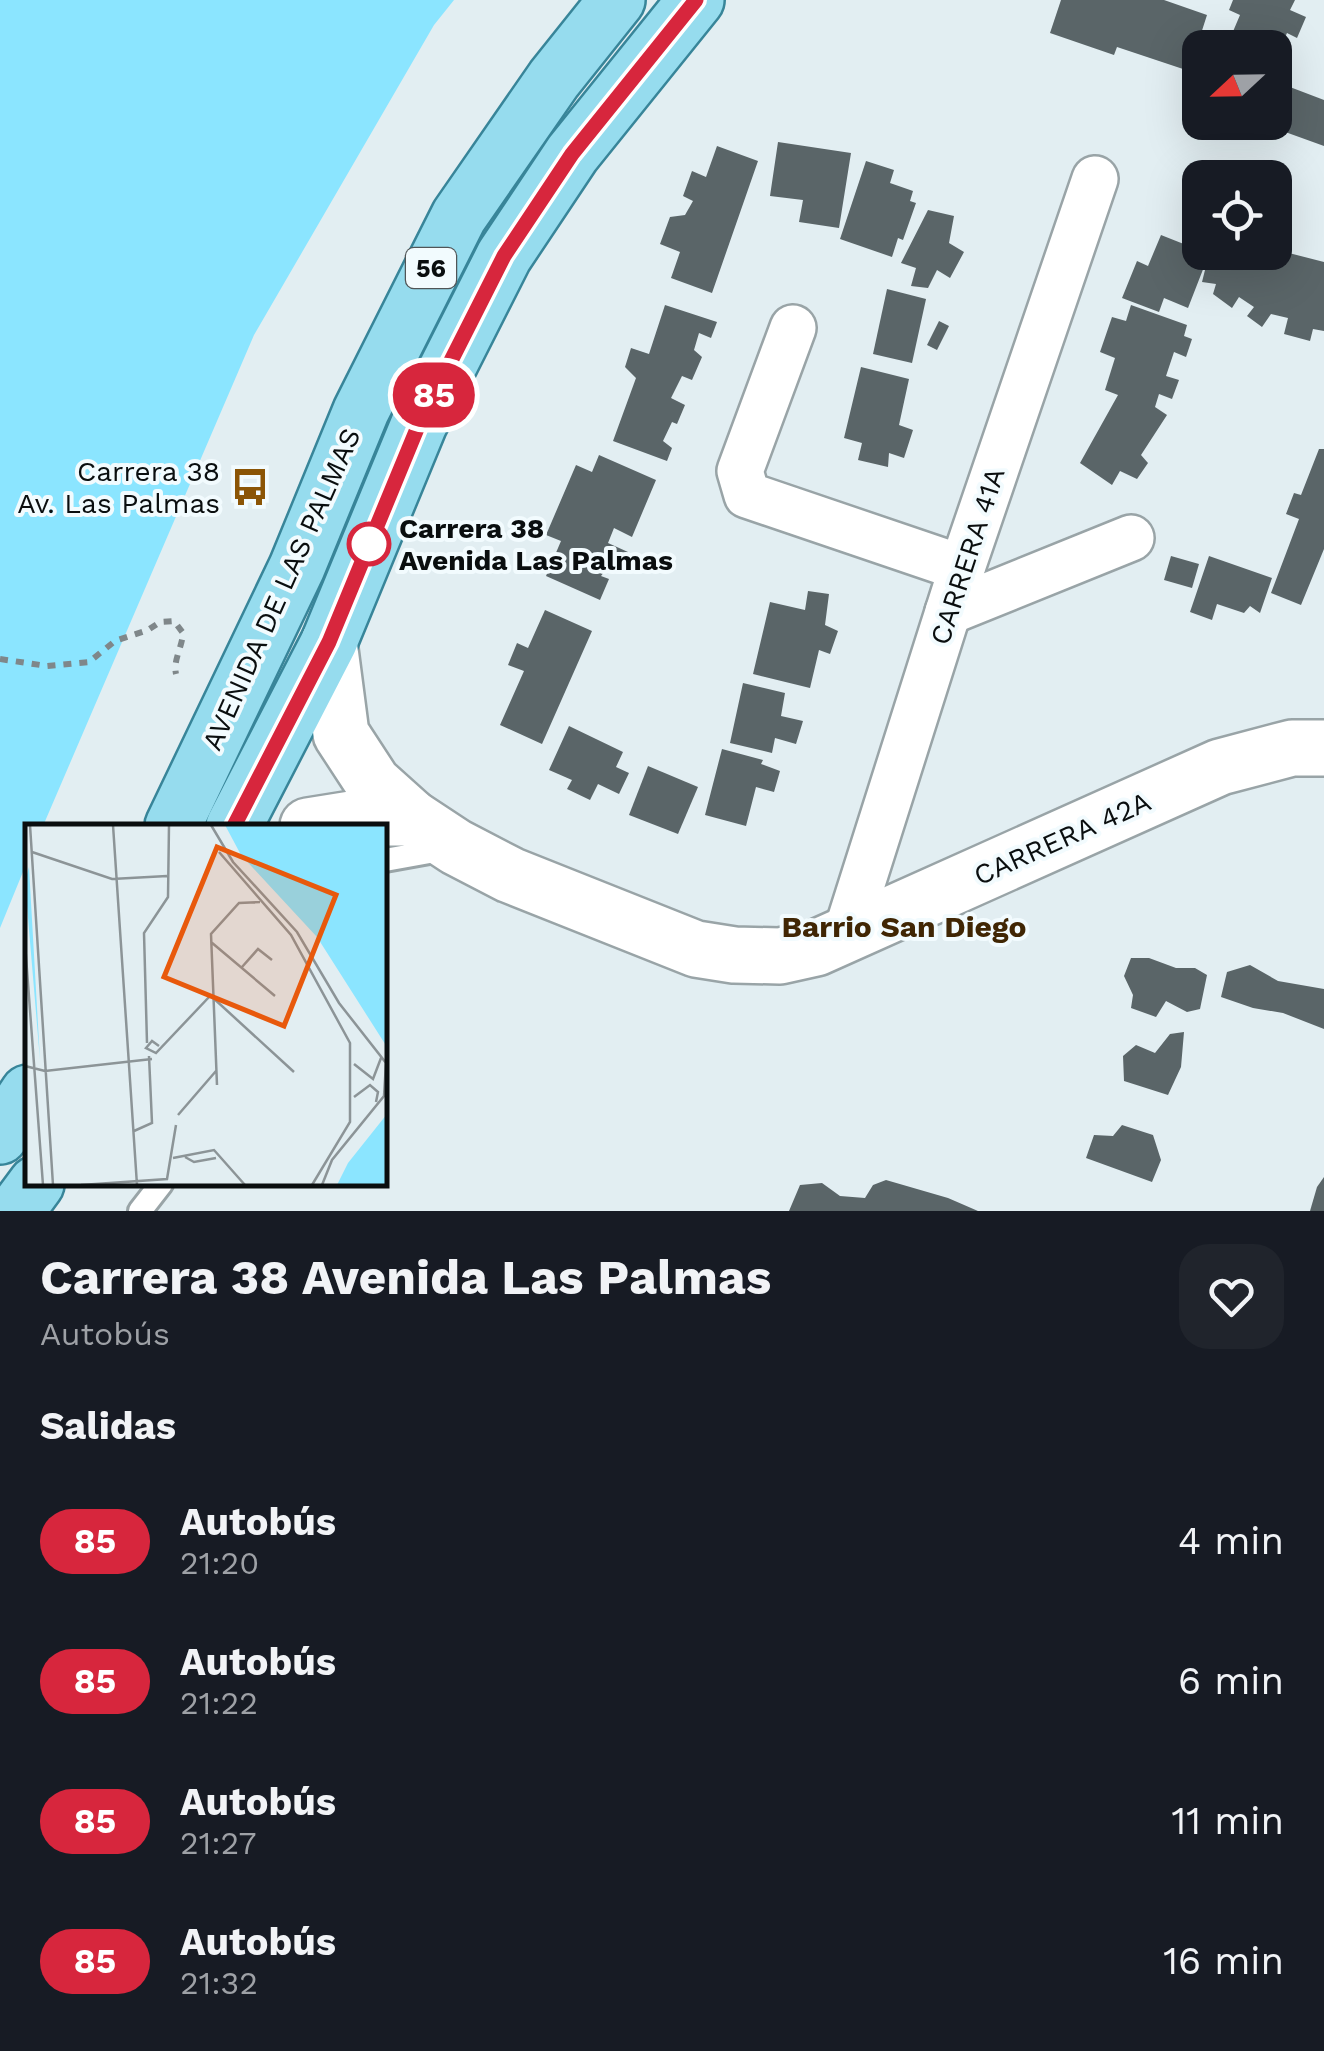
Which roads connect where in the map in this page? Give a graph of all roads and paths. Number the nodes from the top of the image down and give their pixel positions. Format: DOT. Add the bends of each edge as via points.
graph roads {
  1 [pos="618,0"];
  2 [pos="696,0"];
  3 [pos="1095,179"];
  4 [pos="792,328"];
  5 [pos="1131,538"];
  6 [pos="962,568"];
  7 [pos="948,612"];
  8 [pos="329,642"];
  9 [pos="0,659"];
  10 [pos="176,674"];
  11 [pos="1314,743"];
  12 [pos="174,824"];
  13 [pos="235,824"];
  14 [pos="320,824"];
  15 [pos="374,824"];
  16 [pos="388,830"];
  17 [pos="418,841"];
  18 [pos="846,934"];
  19 [pos="25,1098"];
  20 [pos="0,1136"];
  21 [pos="35,1186"];
  22 [pos="159,1186"];
  23 [pos="16,1211"];
  24 [pos="140,1211"];
  1 -- 12 [label="main road, AVENIDA DE LAS PALMAS / 56" via="554,78 459,216 361,411 298,566"];
  2 -- 8 [label="main road, AVENIDA DE LAS PALMAS / 56" via="572,154 504,256 419,424"];
  3 -- 6 [label="street, CARRERA 41A"];
  4 -- 6 [label="street" via="740,471 747,495"];
  5 -- 7 [label="street"];
  6 -- 7 [label="street, CARRERA 41A"];
  7 -- 18 [label="street, CARRERA 41A"];
  8 -- 13 [label="main road, AVENIDA DE LAS PALMAS / 56"];
  8 -- 17 [label="street, CARRERA 42A" via="341,734"];
  9 -- 10 [label="path" via="46,666 88,662 114,641 174,621 183,633"];
  11 -- 18 [label="street, CARRERA 42A" via="1220,767"];
  14 -- 15 [label="street, CARRERA 42A" via="358,818"];
  16 -- 17 [label="street, CARRERA 42A"];
  17 -- 18 [label="street, CARRERA 42A" via="696,949 780,956"];
  19 -- 20 [label="main road"];
  21 -- 23 [label="main road"];
  22 -- 24 [label="lane"];
}
